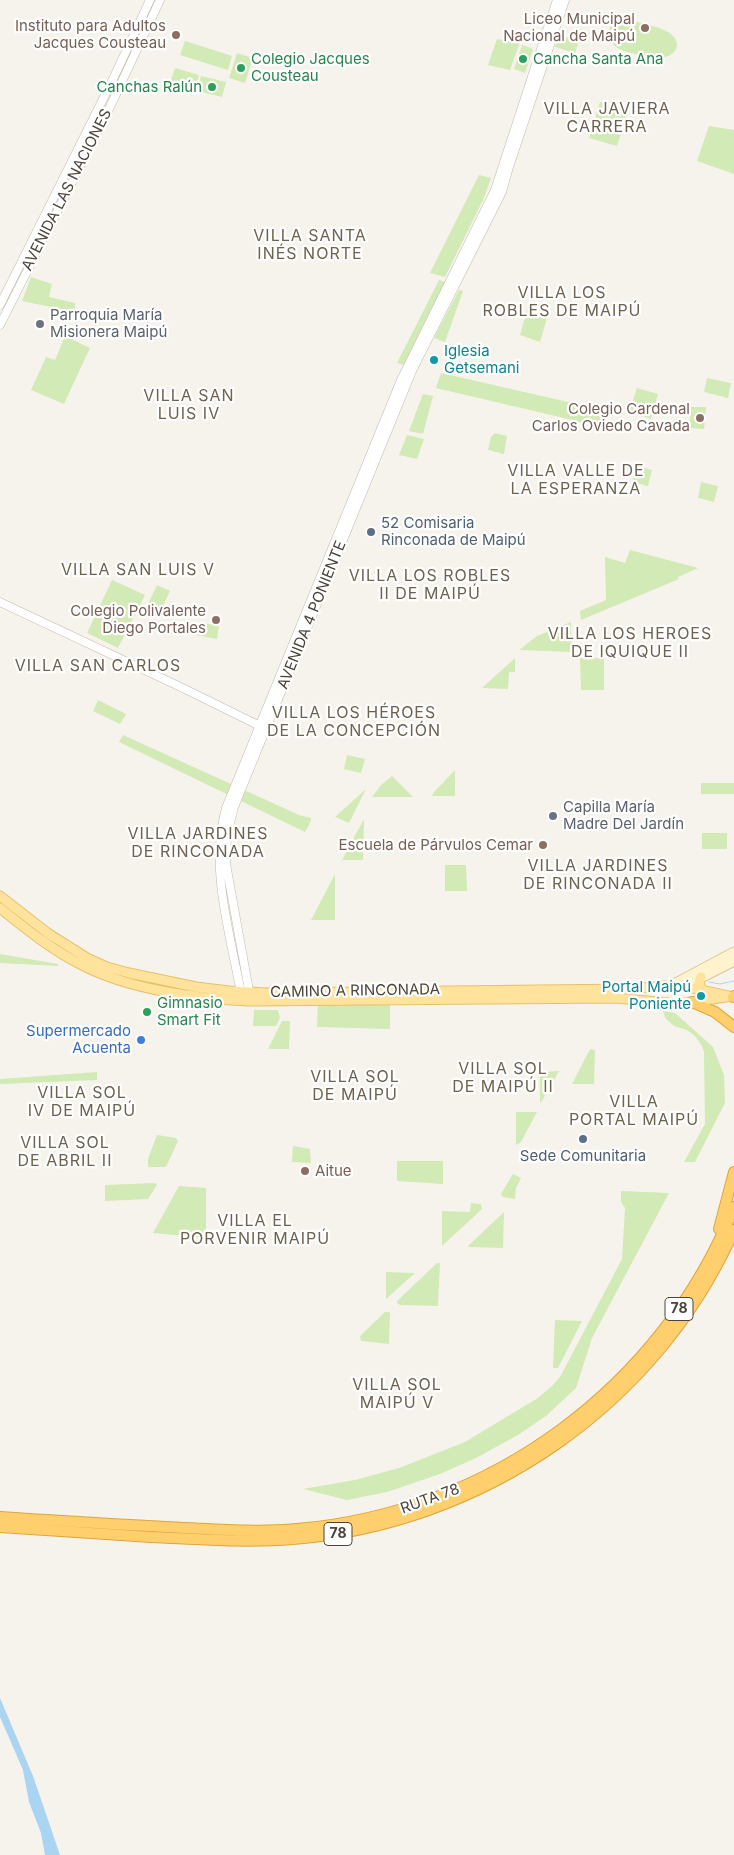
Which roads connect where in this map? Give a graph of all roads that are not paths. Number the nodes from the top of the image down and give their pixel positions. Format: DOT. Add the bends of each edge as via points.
graph roads {
  1 [pos="150,0"];
  2 [pos="160,0"];
  3 [pos="557,0"];
  4 [pos="565,0"];
  5 [pos="0,305"];
  6 [pos="0,325"];
  7 [pos="349,516"];
  8 [pos="0,602"];
  9 [pos="262,727"];
  10 [pos="0,896"];
  11 [pos="0,908"];
  12 [pos="734,952"];
  13 [pos="734,961"];
  14 [pos="701,978"];
  15 [pos="670,986"];
  16 [pos="687,987"];
  17 [pos="701,989"];
  18 [pos="247,995"];
  19 [pos="734,996"];
  20 [pos="688,1003"];
  21 [pos="671,1004"];
  22 [pos="734,1027"];
  23 [pos="734,1172"];
  24 [pos="734,1207"];
  25 [pos="734,1230"];
  26 [pos="734,1244"];
  27 [pos="707,1264"];
  28 [pos="700,1293"];
  29 [pos="0,1518"];
  30 [pos="0,1527"];
  1 -- 5 [label="street, AVENIDA LAS NACIONES"];
  2 -- 6 [label="street, AVENIDA LAS NACIONES"];
  3 -- 7 [label="street, AVENIDA 4 PONIENTE" via="495,190 406,368"];
  4 -- 7 [label="street, AVENIDA 4 PONIENTE" via="502,192 412,371"];
  7 -- 9 [label="street, AVENIDA 4 PONIENTE"];
  8 -- 9 [label="street"];
  9 -- 18 [label="street, AVENIDA 4 PONIENTE" via="230,797 219,841 220,883"];
  10 -- 18 [label="main road, CAMINO A RINCONADA" via="49,934 107,967"];
  11 -- 18 [label="main road, CAMINO A RINCONADA" via="59,952 108,976 134,984 228,1000"];
  12 -- 15 [label="main road"];
  13 -- 14 [label="main road"];
  14 -- 16 [label="main road"];
  14 -- 17 [label="main road"];
  15 -- 16 [label="main road, CAMINO A RINCONADA"];
  15 -- 18 [label="main road, CAMINO A RINCONADA"];
  15 -- 21 [label="main road" via="666,995"];
  16 -- 17 [label="main road, CAMINO A RINCONADA"];
  16 -- 20 [label="main road"];
  17 -- 19 [label="main road, CAMINO A RINCONADA"];
  18 -- 21 [label="main road, CAMINO A RINCONADA" via="616,998"];
  19 -- 20 [label="main road, CAMINO A RINCONADA"];
  20 -- 21 [label="main road, CAMINO A RINCONADA"];
  20 -- 22 [label="highway" via="715,1012"];
  23 -- 27 [label="highway"];
  24 -- 27 [label="highway, RUTA 78 / 78"];
  25 -- 28 [label="highway, RUTA 78 / 78"];
  26 -- 28 [label="highway"];
  27 -- 29 [label="highway, RUTA 78 / 78" via="656,1340 588,1410 506,1466 426,1501 354,1521 280,1530"];
  28 -- 30 [label="highway, RUTA 78 / 78" via="645,1367 589,1421 513,1473 421,1514 349,1532 264,1541"];
}
